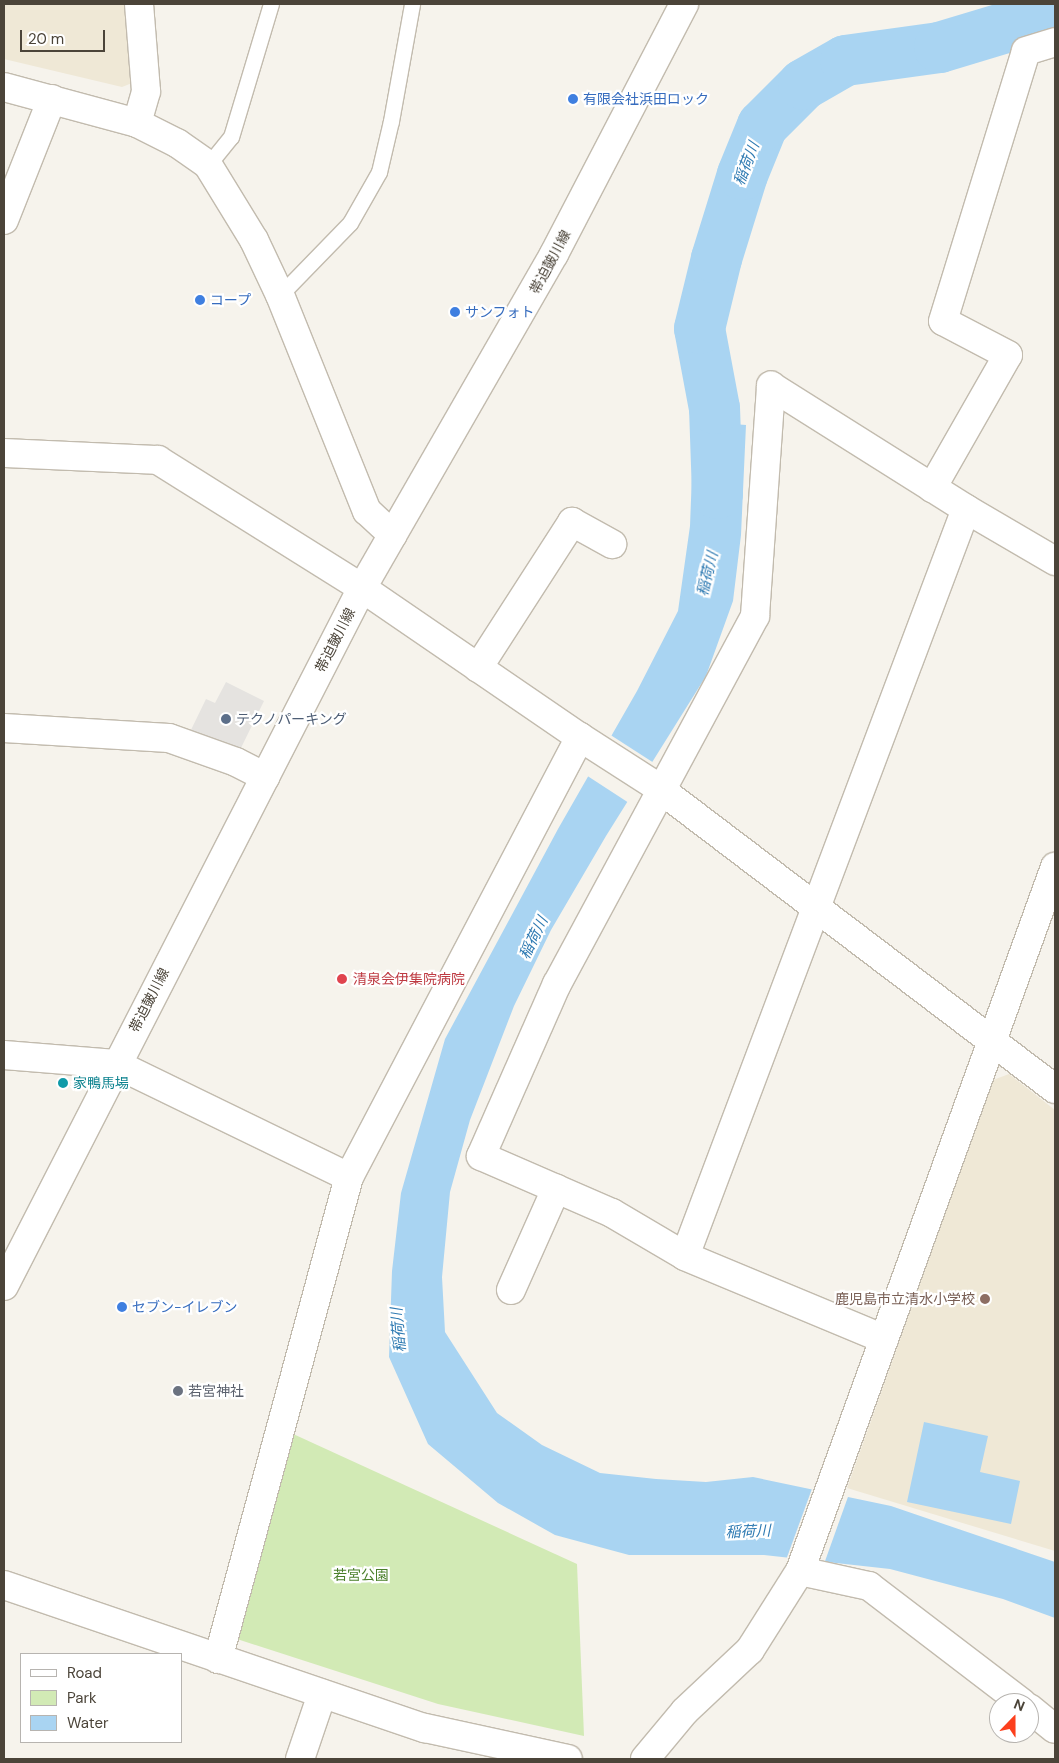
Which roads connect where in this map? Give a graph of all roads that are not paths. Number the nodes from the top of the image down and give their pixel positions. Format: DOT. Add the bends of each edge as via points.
graph roads {
  1 [pos="139,4"];
  2 [pos="271,4"];
  3 [pos="412,4"];
  4 [pos="684,4"];
  5 [pos="1055,42"];
  6 [pos="4,87"];
  7 [pos="52,99"];
  8 [pos="137,123"];
  9 [pos="208,165"];
  10 [pos="4,220"];
  11 [pos="280,295"];
  12 [pos="4,453"];
  13 [pos="932,488"];
  14 [pos="966,508"];
  15 [pos="393,535"];
  16 [pos="612,544"];
  17 [pos="1055,562"];
  18 [pos="362,588"];
  19 [pos="478,668"];
  20 [pos="4,728"];
  21 [pos="583,739"];
  22 [pos="265,777"];
  23 [pos="658,788"];
  24 [pos="1055,867"];
  25 [pos="814,906"];
  26 [pos="992,1041"];
  27 [pos="4,1055"];
  28 [pos="116,1064"];
  29 [pos="1055,1090"];
  30 [pos="349,1177"];
  31 [pos="556,1189"];
  32 [pos="684,1256"];
  33 [pos="4,1286"];
  34 [pos="512,1290"];
  35 [pos="884,1339"];
  36 [pos="800,1571"];
  37 [pos="4,1585"];
  38 [pos="218,1659"];
  39 [pos="1009,1693"];
  40 [pos="322,1694"];
  41 [pos="1039,1716"];
  42 [pos="1055,1728"];
  43 [pos="300,1759"];
  44 [pos="568,1759"];
  45 [pos="645,1759"];
  1 -- 8 [label="street" via="146,91"];
  2 -- 9 [label="lane" via="231,138"];
  3 -- 11 [label="lane" via="379,172 350,223"];
  4 -- 15 [label="street, 帯迫皷川線" via="554,254"];
  5 -- 13 [label="street" via="1026,51 943,321 1008,355"];
  6 -- 7 [label="street"];
  7 -- 8 [label="street"];
  7 -- 10 [label="street"];
  8 -- 9 [label="street" via="177,143"];
  9 -- 11 [label="street" via="254,240"];
  11 -- 15 [label="street" via="367,511"];
  12 -- 18 [label="street" via="158,460"];
  13 -- 14 [label="street"];
  13 -- 23 [label="street" via="771,386 755,616"];
  14 -- 17 [label="street"];
  14 -- 25 [label="street"];
  15 -- 18 [label="street, 帯迫皷川線"];
  16 -- 19 [label="street" via="572,522"];
  18 -- 19 [label="street"];
  18 -- 22 [label="street, 帯迫皷川線"];
  19 -- 21 [label="street"];
  20 -- 22 [label="street" via="169,738 236,762"];
  21 -- 23 [label="street"];
  21 -- 30 [label="street"];
  22 -- 28 [label="street, 帯迫皷川線"];
  23 -- 25 [label="street"];
  23 -- 31 [label="street" via="558,984 481,1156"];
  24 -- 26 [label="street"];
  25 -- 26 [label="street"];
  25 -- 32 [label="street"];
  26 -- 29 [label="street"];
  26 -- 35 [label="street"];
  27 -- 28 [label="street"];
  28 -- 30 [label="street"];
  28 -- 33 [label="street, 帯迫皷川線"];
  30 -- 38 [label="street"];
  31 -- 32 [label="street" via="612,1213"];
  31 -- 34 [label="street"];
  32 -- 35 [label="street"];
  35 -- 36 [label="street"];
  36 -- 39 [label="street" via="869,1586"];
  36 -- 45 [label="street" via="750,1650 685,1711"];
  37 -- 38 [label="street"];
  38 -- 40 [label="street"];
  40 -- 43 [label="street"];
  40 -- 44 [label="street" via="425,1728"];
  41 -- 42 [label="street"];
}
